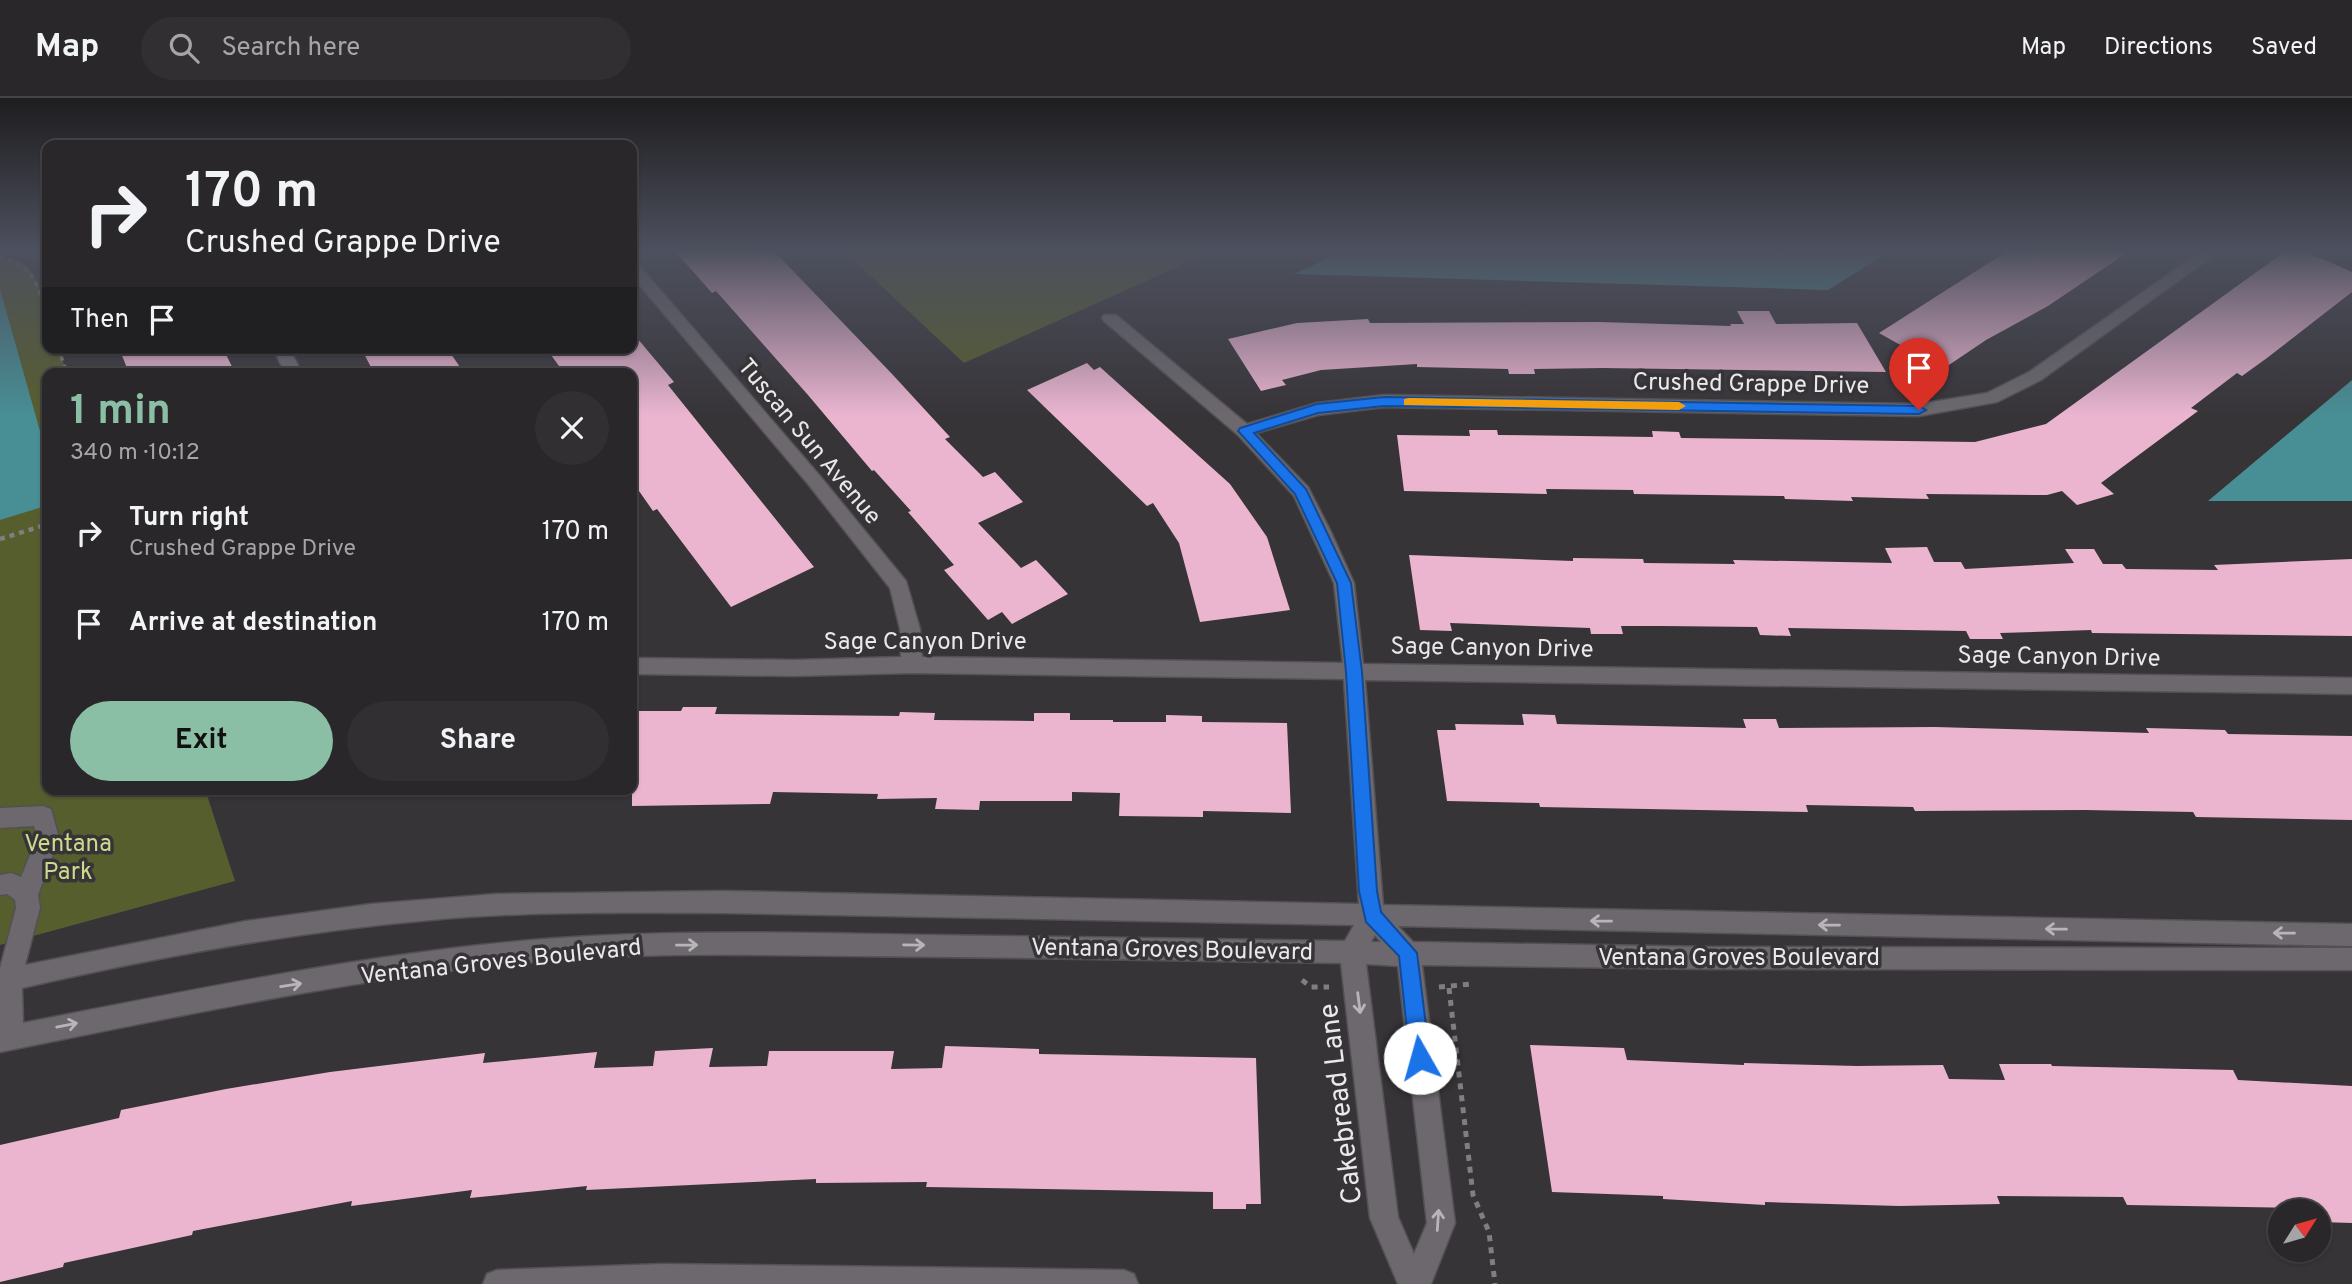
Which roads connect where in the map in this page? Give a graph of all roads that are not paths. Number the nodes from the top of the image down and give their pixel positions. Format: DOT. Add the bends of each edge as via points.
graph roads {
  1 [pos="665,305"];
  2 [pos="2135,305"];
  3 [pos="1110,318"];
  4 [pos="1244,431"];
  5 [pos="912,665"];
  6 [pos="637,666"];
  7 [pos="1354,672"];
  8 [pos="2352,686"];
  9 [pos="0,818"];
  10 [pos="0,886"];
  11 [pos="26,895"];
  12 [pos="1373,916"];
  13 [pos="2352,935"];
  14 [pos="1352,952"];
  15 [pos="1408,953"];
  16 [pos="2352,959"];
  17 [pos="4,981"];
  18 [pos="5,1039"];
  19 [pos="497,1284"];
  20 [pos="1124,1284"];
  21 [pos="1415,1284"];
  1 -- 5 [label="street, Tuscan Sun Avenue" via="899,586 910,629"];
  2 -- 4 [label="street, Crushed Grappe Drive" via="2035,376 1991,398 1919,410 1384,401 1317,409"];
  3 -- 4 [label="street"];
  4 -- 7 [label="street" via="1301,492 1322,532 1344,583"];
  5 -- 6 [label="street, Sage Canyon Drive"];
  5 -- 7 [label="street, Sage Canyon Drive"];
  7 -- 8 [label="street, Sage Canyon Drive"];
  7 -- 12 [label="street"];
  9 -- 11 [label="street" via="43,816 48,838"];
  10 -- 11 [label="street" via="11,883"];
  11 -- 17 [label="street" via="28,908"];
  13 -- 12 [label="street, Ventana Groves Boulevard, one-way"];
  12 -- 14 [label="street"];
  12 -- 15 [label="street"];
  12 -- 17 [label="street, Ventana Groves Boulevard" via="723,902 494,905 182,943"];
  14 -- 15 [label="street, Ventana Groves Boulevard"];
  18 -- 14 [label="street, Ventana Groves Boulevard, one-way" via="343,976 589,947 855,944"];
  14 -- 21 [label="street, Cakebread Lane, one-way" via="1384,1218"];
  15 -- 16 [label="street, Ventana Groves Boulevard"];
  21 -- 15 [label="street, Cakebread Lane, one-way" via="1441,1223"];
  17 -- 18 [label="street"];
  19 -- 20 [label="street" via="663,1278"];
}
